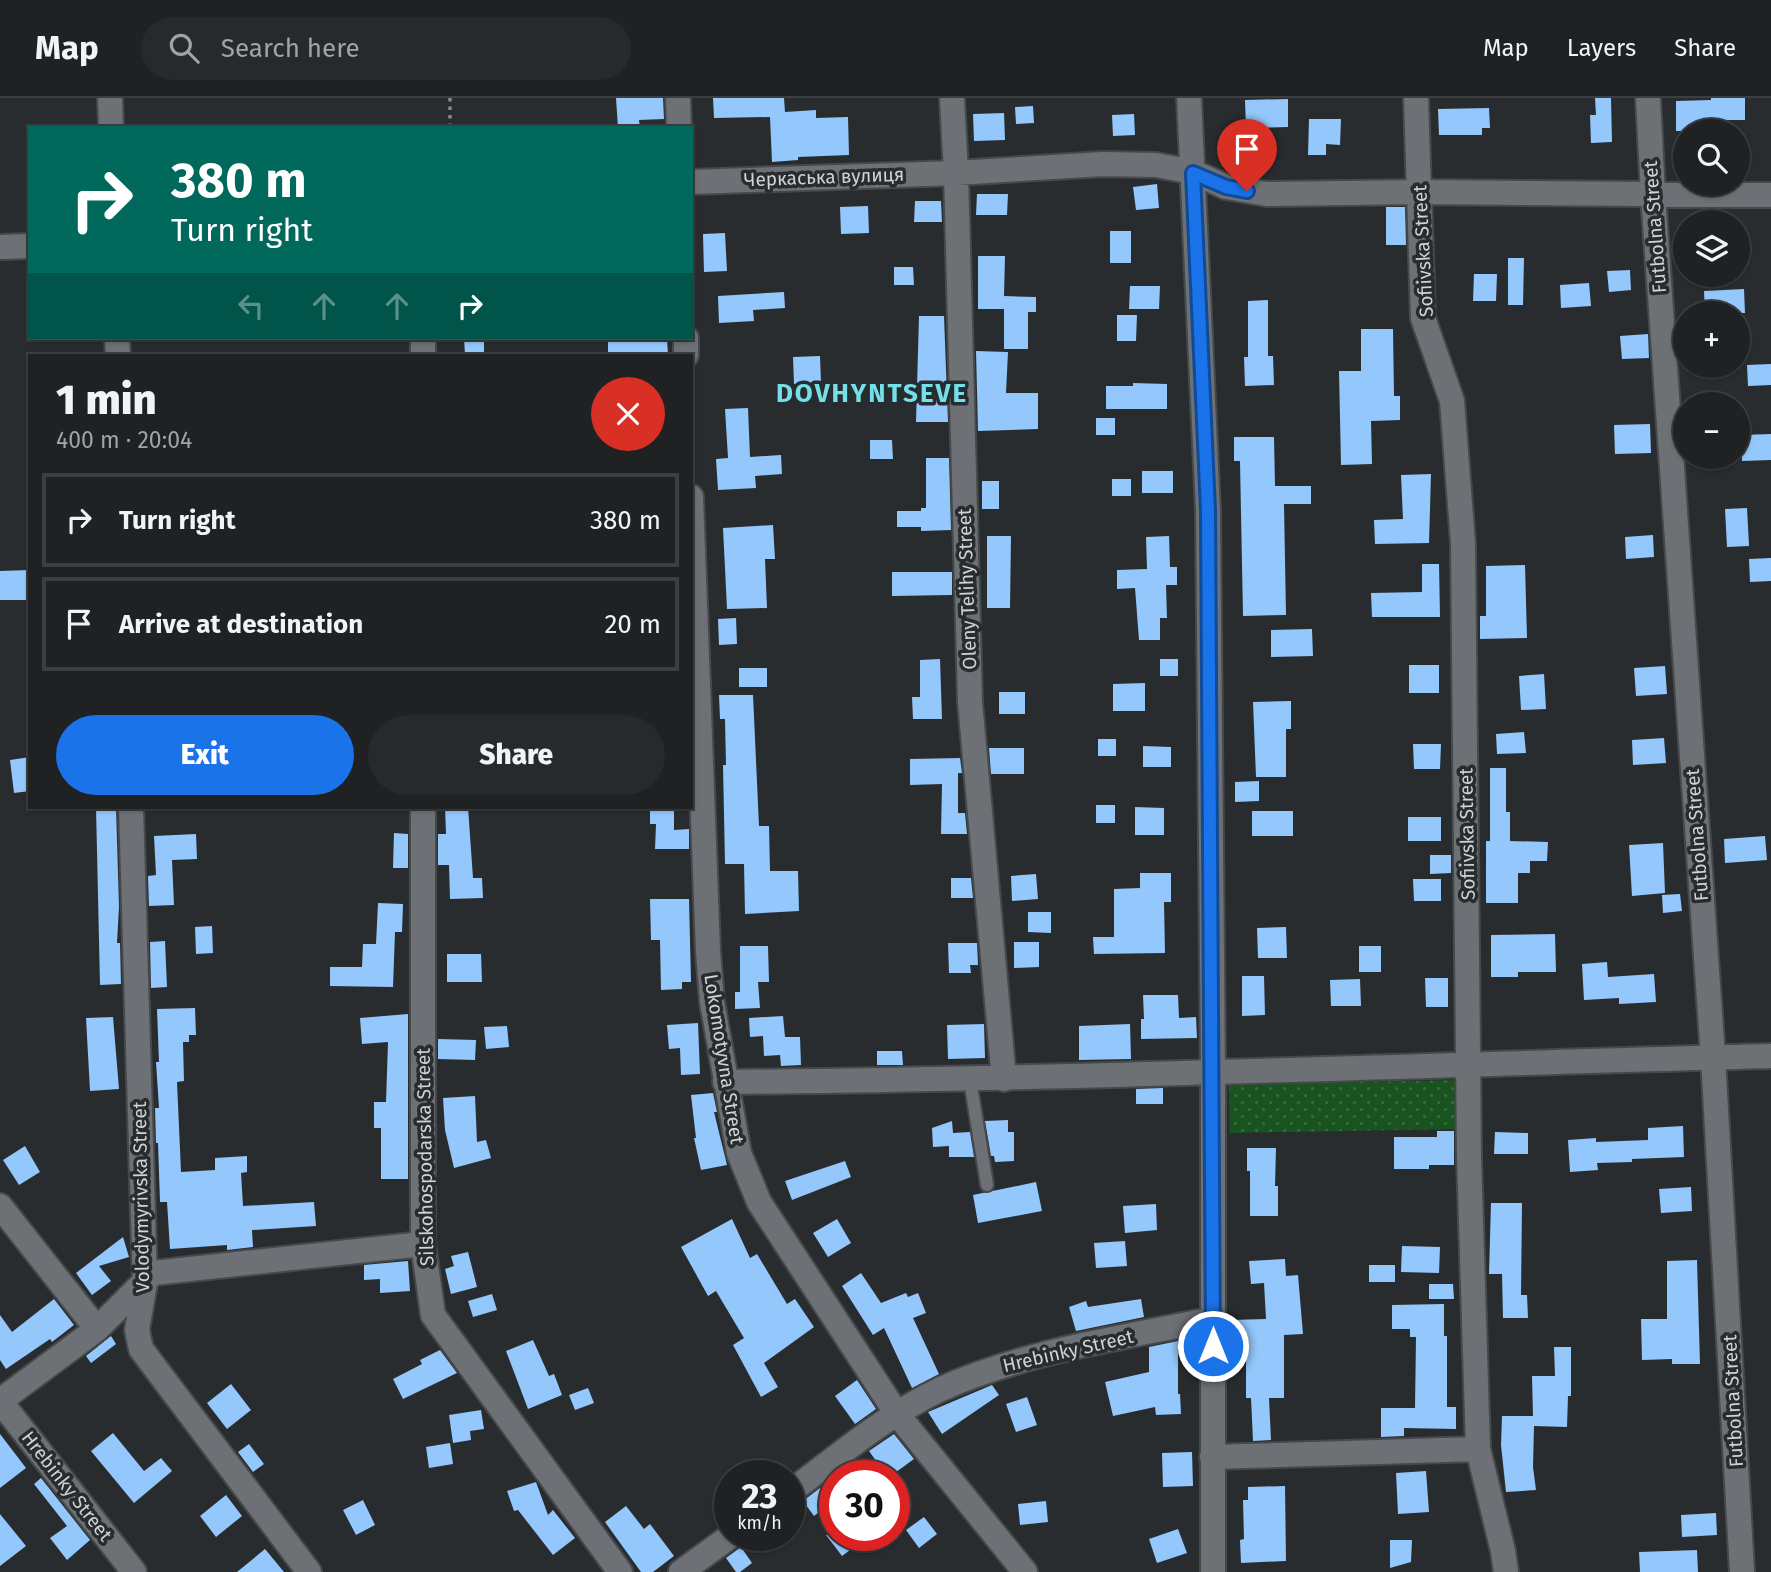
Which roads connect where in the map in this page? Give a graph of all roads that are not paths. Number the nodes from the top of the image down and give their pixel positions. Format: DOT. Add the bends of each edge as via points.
graph roads {
  1 [pos="110,98"];
  2 [pos="678,98"];
  3 [pos="952,98"];
  4 [pos="1189,98"];
  5 [pos="1416,98"];
  6 [pos="1648,98"];
  7 [pos="111,126"];
  8 [pos="679,126"];
  9 [pos="956,173"];
  10 [pos="1193,173"];
  11 [pos="693,182"];
  12 [pos="1420,192"];
  13 [pos="1653,195"];
  14 [pos="1771,195"];
  15 [pos="28,246"];
  16 [pos="0,247"];
  17 [pos="693,550"];
  18 [pos="131,809"];
  19 [pos="423,809"];
  20 [pos="1771,1056"];
  21 [pos="1713,1057"];
  22 [pos="1470,1066"];
  23 [pos="1213,1071"];
  24 [pos="1004,1079"];
  25 [pos="970,1080"];
  26 [pos="725,1082"];
  27 [pos="988,1185"];
  28 [pos="0,1206"];
  29 [pos="423,1244"];
  30 [pos="145,1283"];
  31 [pos="1213,1319"];
  32 [pos="97,1329"];
  33 [pos="0,1401"];
  34 [pos="897,1414"];
  35 [pos="1478,1449"];
  36 [pos="1212,1457"];
  37 [pos="805,1481"];
  38 [pos="714,1548"];
  39 [pos="134,1572"];
  40 [pos="309,1572"];
  41 [pos="620,1572"];
  42 [pos="681,1572"];
  43 [pos="1025,1572"];
  44 [pos="1213,1572"];
  45 [pos="1506,1572"];
  46 [pos="1742,1572"];
  1 -- 7 [label="street"];
  2 -- 8 [label="street"];
  3 -- 9 [label="street, Oleny Telihy Street"];
  4 -- 10 [label="street"];
  5 -- 12 [label="street, Sofiivska Street"];
  6 -- 13 [label="street, Futbolna Street"];
  9 -- 10 [label="street, Черкаська вулиця" via="1103,164 1156,165"];
  9 -- 11 [label="street, Черкаська вулиця"];
  9 -- 24 [label="street, Oleny Telihy Street" via="970,702"];
  10 -- 12 [label="street, Черкаська вулиця" via="1226,187 1267,194"];
  10 -- 23 [label="street" via="1208,510"];
  12 -- 13 [label="street, Черкаська вулиця"];
  12 -- 22 [label="street, Sofiivska Street" via="1423,318 1452,401 1463,543"];
  13 -- 14 [label="street, Черкаська вулиця"];
  13 -- 21 [label="street, Futbolna Street"];
  15 -- 16 [label="street"];
  17 -- 26 [label="street, Lokomotyvna Street" via="708,951"];
  18 -- 30 [label="street, Volodymyrivska Street"];
  19 -- 29 [label="street, Silskohospodarska Street"];
  20 -- 21 [label="street"];
  21 -- 22 [label="street"];
  21 -- 46 [label="street, Futbolna Street"];
  22 -- 23 [label="street"];
  22 -- 35 [label="street, Sofiivska Street"];
  23 -- 24 [label="street"];
  23 -- 31 [label="street"];
  24 -- 25 [label="street"];
  25 -- 26 [label="street"];
  25 -- 27 [label="lane"];
  26 -- 34 [label="street, Lokomotyvna Street" via="739,1153 759,1202"];
  28 -- 32 [label="street"];
  29 -- 30 [label="street" via="153,1273"];
  29 -- 41 [label="street, Silskohospodarska Street" via="433,1315"];
  30 -- 32 [label="street"];
  30 -- 40 [label="street, Volodymyrivska Street" via="137,1330 141,1349"];
  31 -- 34 [label="street, Hrebinky Street" via="1007,1363"];
  31 -- 36 [label="street"];
  32 -- 33 [label="street"];
  33 -- 39 [label="street, Hrebinky Street"];
  34 -- 37 [label="street, Hrebinky Street"];
  34 -- 43 [label="street, Lokomotyvna Street"];
  35 -- 36 [label="street"];
  35 -- 45 [label="street, Sofiivska Street"];
  36 -- 44 [label="street"];
  38 -- 42 [label="street"];
}
